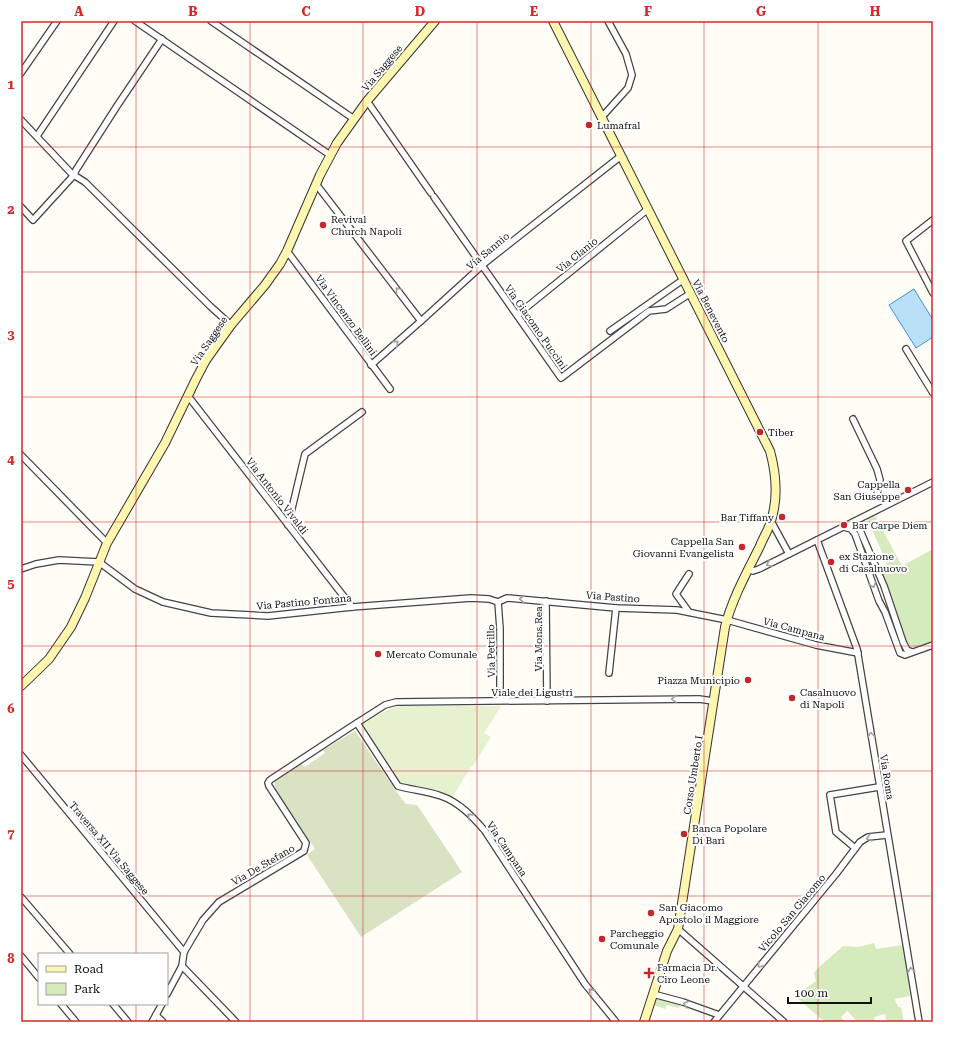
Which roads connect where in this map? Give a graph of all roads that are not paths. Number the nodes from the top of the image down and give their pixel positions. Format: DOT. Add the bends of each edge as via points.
graph roads {
  1 [pos="57,21"];
  2 [pos="114,21"];
  3 [pos="135,21"];
  4 [pos="212,21"];
  5 [pos="435,21"];
  6 [pos="553,21"];
  7 [pos="608,21"];
  8 [pos="162,39"];
  9 [pos="21,73"];
  10 [pos="368,101"];
  11 [pos="601,118"];
  12 [pos="354,119"];
  13 [pos="21,120"];
  14 [pos="36,136"];
  15 [pos="330,155"];
  16 [pos="621,156"];
  17 [pos="74,176"];
  18 [pos="316,184"];
  19 [pos="21,207"];
  20 [pos="648,209"];
  21 [pos="933,220"];
  22 [pos="288,252"];
  23 [pos="482,266"];
  24 [pos="684,278"];
  25 [pos="691,293"];
  26 [pos="933,293"];
  27 [pos="517,315"];
  28 [pos="421,321"];
  29 [pos="231,325"];
  30 [pos="610,331"];
  31 [pos="906,349"];
  32 [pos="371,365"];
  33 [pos="390,389"];
  34 [pos="933,392"];
  35 [pos="188,396"];
  36 [pos="362,412"];
  37 [pos="853,419"];
  38 [pos="21,455"];
  39 [pos="933,482"];
  40 [pos="878,496"];
  41 [pos="771,521"];
  42 [pos="856,521"];
  43 [pos="288,525"];
  44 [pos="844,527"];
  45 [pos="817,540"];
  46 [pos="107,543"];
  47 [pos="789,554"];
  48 [pos="99,562"];
  49 [pos="21,569"];
  50 [pos="749,569"];
  51 [pos="689,574"];
  52 [pos="546,601"];
  53 [pos="498,602"];
  54 [pos="352,607"];
  55 [pos="616,608"];
  56 [pos="689,612"];
  57 [pos="727,620"];
  58 [pos="933,645"];
  59 [pos="912,652"];
  60 [pos="858,653"];
  61 [pos="609,673"];
  62 [pos="21,686"];
  63 [pos="500,700"];
  64 [pos="547,701"];
  65 [pos="713,701"];
  66 [pos="357,723"];
  67 [pos="21,755"];
  68 [pos="879,787"];
  69 [pos="887,835"];
  70 [pos="856,848"];
  71 [pos="21,897"];
  72 [pos="678,929"];
  73 [pos="184,952"];
  74 [pos="69,953"];
  75 [pos="21,956"];
  76 [pos="182,966"];
  77 [pos="38,977"];
  78 [pos="743,986"];
  79 [pos="168,992"];
  80 [pos="653,994"];
  81 [pos="62,1005"];
  82 [pos="114,1005"];
  83 [pos="161,1005"];
  84 [pos="156,1015"];
  85 [pos="719,1016"];
  86 [pos="76,1022"];
  87 [pos="128,1022"];
  88 [pos="152,1022"];
  89 [pos="163,1022"];
  90 [pos="236,1022"];
  91 [pos="616,1022"];
  92 [pos="644,1022"];
  93 [pos="714,1022"];
  94 [pos="784,1022"];
  95 [pos="919,1022"];
  1 -- 9 [label="street"];
  2 -- 14 [label="street"];
  3 -- 8 [label="street"];
  4 -- 12 [label="street"];
  5 -- 10 [label="main road, Via Saggese"];
  6 -- 11 [label="main road, Via Benevento"];
  7 -- 11 [label="street" via="626,54 632,75 628,88"];
  8 -- 15 [label="street"];
  8 -- 17 [label="street"];
  10 -- 12 [label="main road, Via Saggese"];
  10 -- 23 [label="street, Via Giacomo Puccini"];
  11 -- 16 [label="main road, Via Benevento"];
  12 -- 15 [label="main road, Via Saggese"];
  13 -- 14 [label="street"];
  14 -- 17 [label="street"];
  15 -- 18 [label="main road, Via Saggese"];
  16 -- 20 [label="main road, Via Benevento"];
  16 -- 23 [label="street, Via Sannio"];
  17 -- 19 [label="street" via="33,220"];
  17 -- 29 [label="street" via="85,182"];
  18 -- 22 [label="main road, Via Saggese"];
  28 -- 18 [label="street, one-way"];
  20 -- 24 [label="main road, Via Benevento"];
  20 -- 27 [label="street, Via Clanio"];
  21 -- 26 [label="street" via="906,241"];
  22 -- 29 [label="main road, Via Saggese" via="265,285"];
  22 -- 32 [label="street, Via Vincenzo Bellini"];
  23 -- 27 [label="street, Via Giacomo Puccini"];
  23 -- 28 [label="street, Via Sannio"];
  24 -- 25 [label="main road, Via Benevento"];
  24 -- 30 [label="street"];
  25 -- 27 [label="street, Via Giacomo Puccini" via="666,309 650,311 561,378"];
  25 -- 41 [label="main road, Via Benevento" via="770,451 775,481"];
  32 -- 28 [label="street, Via Sannio, one-way"];
  29 -- 35 [label="main road, Via Saggese" via="206,360"];
  31 -- 34 [label="street"];
  32 -- 33 [label="street, Via Vincenzo Bellini"];
  35 -- 43 [label="street, Via Antonio Vivaldi"];
  35 -- 46 [label="main road, Via Saggese" via="165,443"];
  36 -- 43 [label="street" via="305,454"];
  37 -- 40 [label="street" via="877,469 880,480"];
  38 -- 46 [label="street"];
  39 -- 42 [label="street"];
  41 -- 47 [label="street"];
  41 -- 50 [label="main road, Via Benevento"];
  42 -- 44 [label="street"];
  42 -- 59 [label="street" via="881,578 903,642 907,650"];
  43 -- 54 [label="street, Via Antonio Vivaldi"];
  44 -- 45 [label="street"];
  44 -- 59 [label="street, one-way" via="855,534 898,650 902,655"];
  45 -- 47 [label="street"];
  45 -- 60 [label="street, Via Roma"];
  46 -- 48 [label="main road, Via Saggese"];
  47 -- 50 [label="street, one-way" via="759,569"];
  48 -- 49 [label="street" via="59,560"];
  48 -- 54 [label="street, Via Pastino Fontana" via="135,589 163,602 211,613 268,616"];
  48 -- 62 [label="main road, Via Saggese" via="71,627 49,659"];
  50 -- 57 [label="main road, Via Benevento"];
  51 -- 56 [label="street" via="676,594"];
  52 -- 53 [label="street, Via Pastino, one-way" via="507,598"];
  52 -- 55 [label="street, Via Pastino"];
  52 -- 64 [label="street, Via Mons.Rea"];
  53 -- 54 [label="street, Via Pastino Fontana" via="471,598"];
  53 -- 63 [label="street, Via Petrillo"];
  55 -- 56 [label="street, Via Pastino"];
  55 -- 61 [label="street"];
  56 -- 57 [label="street, Via Pastino"];
  57 -- 60 [label="street, Via Campana" via="816,645"];
  57 -- 65 [label="main road, Corso Umberto I"];
  58 -- 59 [label="street"];
  68 -- 60 [label="street, Via Roma, one-way"];
  63 -- 64 [label="street, Viale dei Ligustri"];
  63 -- 66 [label="street, Viale dei Ligustri" via="396,702 385,705"];
  65 -- 64 [label="street, Viale dei Ligustri, one-way"];
  65 -- 72 [label="main road, Corso Umberto I"];
  66 -- 73 [label="street, Via De Stefano" via="270,780 268,783 306,843 304,851 219,902 202,920"];
  91 -- 66 [label="street, Via Campana, one-way" via="585,984 485,831 471,815 441,796 398,786"];
  67 -- 73 [label="street, Traversa XII Via Saggese"];
  68 -- 69 [label="street, Via Roma"];
  68 -- 70 [label="street" via="830,796 836,832"];
  69 -- 70 [label="street, Vicolo San Giacomo, one-way" via="864,839"];
  95 -- 69 [label="street, Via Roma, one-way"];
  70 -- 78 [label="street, Vicolo San Giacomo, one-way"];
  71 -- 74 [label="street"];
  72 -- 78 [label="street"];
  72 -- 80 [label="main road, Corso Umberto I" via="667,952"];
  73 -- 76 [label="street, Via De Stefano"];
  75 -- 77 [label="street"];
  76 -- 79 [label="street"];
  76 -- 90 [label="street"];
  78 -- 85 [label="street, Vicolo San Giacomo"];
  78 -- 94 [label="street"];
  85 -- 80 [label="street, one-way"];
  80 -- 92 [label="main road, Corso Umberto I"];
  81 -- 86 [label="street"];
  82 -- 87 [label="street"];
  83 -- 84 [label="street"];
  84 -- 88 [label="street"];
  84 -- 89 [label="street"];
  85 -- 93 [label="street, Vicolo San Giacomo"];
}
